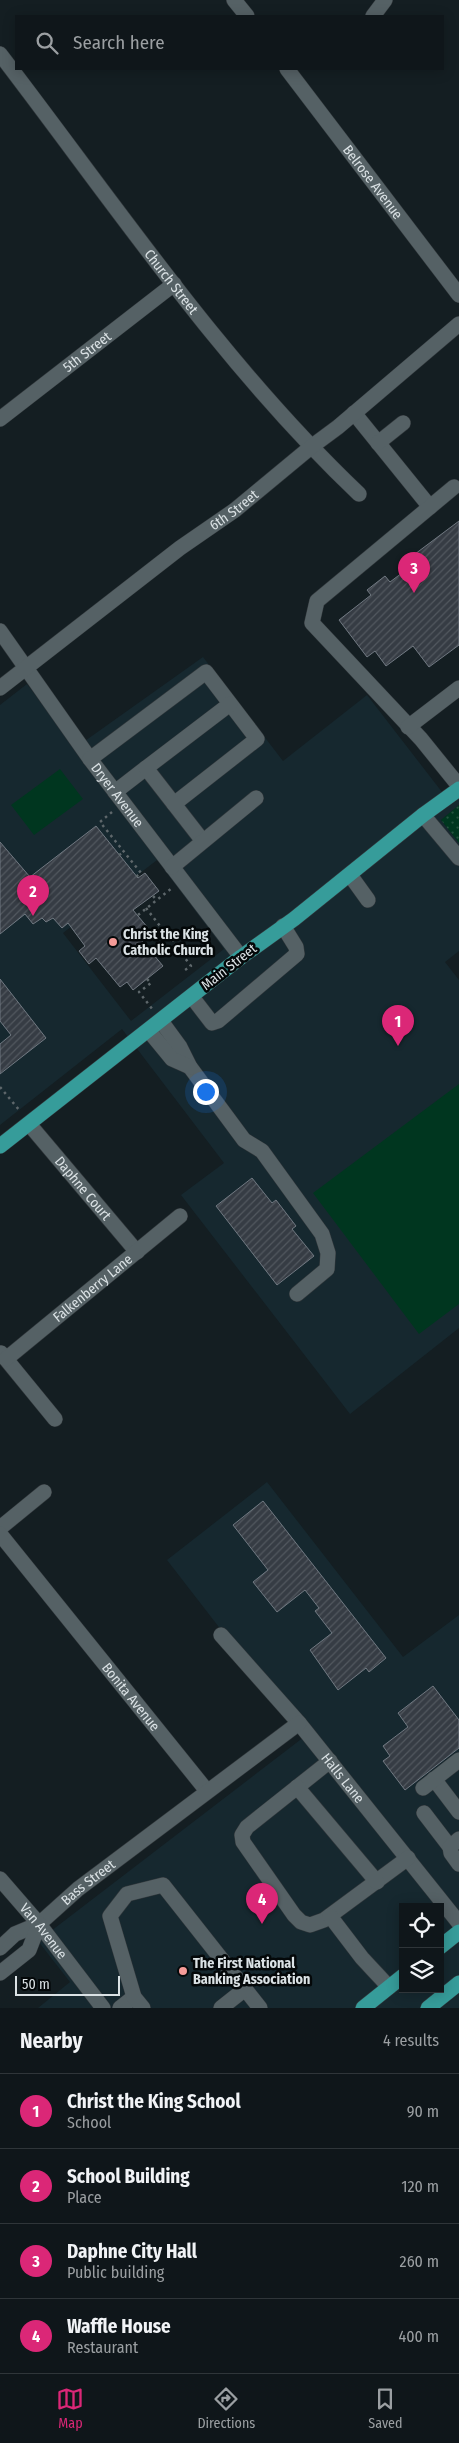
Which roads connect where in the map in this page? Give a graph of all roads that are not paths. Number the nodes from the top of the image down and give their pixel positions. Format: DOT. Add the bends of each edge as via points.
graph roads {
  1 [pos="234,0"];
  2 [pos="385,0"];
  3 [pos="246,15"];
  4 [pos="374,15"];
  5 [pos="0,54"];
  6 [pos="288,70"];
  7 [pos="174,284"];
  8 [pos="459,295"];
  9 [pos="459,324"];
  10 [pos="354,414"];
  11 [pos="0,420"];
  12 [pos="403,423"];
  13 [pos="378,443"];
  14 [pos="311,446"];
  15 [pos="454,487"];
  16 [pos="359,494"];
  17 [pos="430,507"];
  18 [pos="0,631"];
  19 [pos="27,668"];
  20 [pos="0,688"];
  21 [pos="459,688"];
  22 [pos="230,704"];
  23 [pos="408,727"];
  24 [pos="90,759"];
  25 [pos="146,768"];
  26 [pos="459,787"];
  27 [pos="119,798"];
  28 [pos="256,798"];
  29 [pos="174,804"];
  30 [pos="423,815"];
  31 [pos="202,840"];
  32 [pos="459,858"];
  33 [pos="172,867"];
  34 [pos="350,875"];
  35 [pos="368,900"];
  36 [pos="283,926"];
  37 [pos="241,957"];
  38 [pos="192,997"];
  39 [pos="161,1021"];
  40 [pos="149,1030"];
  41 [pos="190,1067"];
  42 [pos="24,1118"];
  43 [pos="0,1146"];
  44 [pos="180,1216"];
  45 [pos="136,1252"];
  46 [pos="297,1294"];
  47 [pos="3,1356"];
  48 [pos="55,1419"];
  49 [pos="44,1492"];
  50 [pos="0,1528"];
  51 [pos="0,1534"];
  52 [pos="221,1635"];
  53 [pos="298,1722"];
  54 [pos="459,1760"];
  55 [pos="330,1761"];
  56 [pos="297,1787"];
  57 [pos="208,1791"];
  58 [pos="459,1812"];
  59 [pos="424,1813"];
  60 [pos="455,1843"];
  61 [pos="408,1858"];
  62 [pos="459,1864"];
  63 [pos="0,1879"];
  64 [pos="377,1882"];
  65 [pos="330,1916"];
  66 [pos="459,1923"];
  67 [pos="39,1924"];
  68 [pos="459,1932"];
  69 [pos="444,1944"];
  70 [pos="0,1948"];
  71 [pos="0,1972"];
  72 [pos="399,1979"];
  73 [pos="459,1983"];
  74 [pos="389,1987"];
  75 [pos="245,1989"];
  76 [pos="138,2002"];
  77 [pos="95,2004"];
  78 [pos="120,2008"];
  79 [pos="221,2008"];
  80 [pos="260,2008"];
  81 [pos="363,2008"];
  82 [pos="428,2008"];
  1 -- 3 [label="street"];
  2 -- 4 [label="street"];
  5 -- 7 [label="street, Church Street"];
  6 -- 8 [label="street, Belrose Avenue"];
  7 -- 11 [label="street, 5th Street"];
  7 -- 14 [label="street, Church Street" via="252,381"];
  9 -- 10 [label="street, 6th Street"];
  10 -- 13 [label="street"];
  10 -- 14 [label="street, 6th Street"];
  12 -- 13 [label="street"];
  13 -- 17 [label="street"];
  14 -- 16 [label="street, Church Street"];
  14 -- 19 [label="street, 6th Street" via="235,510 180,548"];
  15 -- 17 [label="street"];
  17 -- 23 [label="street" via="316,602 312,623"];
  18 -- 19 [label="street, Dryer Avenue"];
  19 -- 20 [label="street, 6th Street"];
  19 -- 24 [label="street, Dryer Avenue"];
  21 -- 23 [label="street"];
  22 -- 24 [label="street" via="206,672"];
  22 -- 25 [label="street"];
  22 -- 29 [label="street" via="257,739"];
  23 -- 26 [label="street"];
  24 -- 27 [label="street, Dryer Avenue"];
  25 -- 27 [label="street"];
  25 -- 29 [label="street"];
  26 -- 30 [label="main road, Main Street"];
  27 -- 33 [label="street, Dryer Avenue"];
  28 -- 31 [label="street"];
  29 -- 31 [label="street"];
  30 -- 32 [label="street"];
  30 -- 34 [label="main road, Main Street"];
  31 -- 33 [label="street"];
  33 -- 37 [label="street, Dryer Avenue"];
  34 -- 35 [label="street"];
  34 -- 36 [label="main road, Main Street"];
  36 -- 37 [label="main road, Main Street"];
  36 -- 38 [label="street" via="296,947 296,954 218,1022 212,1023"];
  37 -- 38 [label="main road, Main Street"];
  38 -- 39 [label="main road, Main Street"];
  39 -- 40 [label="main road, Main Street"];
  39 -- 41 [label="street" via="180,1046"];
  40 -- 41 [label="street" via="172,1059"];
  40 -- 42 [label="main road, Main Street"];
  41 -- 46 [label="street" via="244,1140 262,1151 322,1234 328,1253 327,1269"];
  42 -- 43 [label="main road, Main Street"];
  42 -- 45 [label="street, Daphne Court"];
  44 -- 45 [label="street, Falkenberry Lane"];
  45 -- 47 [label="street, Falkenberry Lane"];
  47 -- 48 [label="street"];
  49 -- 50 [label="street"];
  51 -- 57 [label="street, Bonita Avenue"];
  52 -- 53 [label="street, Halls Lane"];
  53 -- 55 [label="street, Halls Lane"];
  53 -- 57 [label="street"];
  54 -- 58 [label="street" via="428,1783"];
  55 -- 56 [label="street"];
  55 -- 61 [label="street, Halls Lane"];
  56 -- 64 [label="street"];
  56 -- 65 [label="street" via="247,1826 242,1835 243,1842 301,1922 310,1925"];
  57 -- 67 [label="street, Bass Street" via="78,1889"];
  59 -- 60 [label="street"];
  60 -- 62 [label="street" via="451,1853"];
  61 -- 64 [label="street"];
  61 -- 66 [label="street, Halls Lane"];
  63 -- 67 [label="street, Van Avenue"];
  64 -- 65 [label="street"];
  65 -- 74 [label="street"];
  67 -- 70 [label="street" via="16,1934"];
  67 -- 71 [label="street" via="29,1950"];
  67 -- 77 [label="street, Van Avenue"];
  68 -- 69 [label="main road"];
  72 -- 74 [label="main road"];
  73 -- 82 [label="main road"];
  74 -- 81 [label="main road"];
  75 -- 76 [label="street" via="163,1885 127,1894 110,1916"];
  75 -- 79 [label="street"];
  75 -- 80 [label="street"];
  76 -- 78 [label="street"];
}
